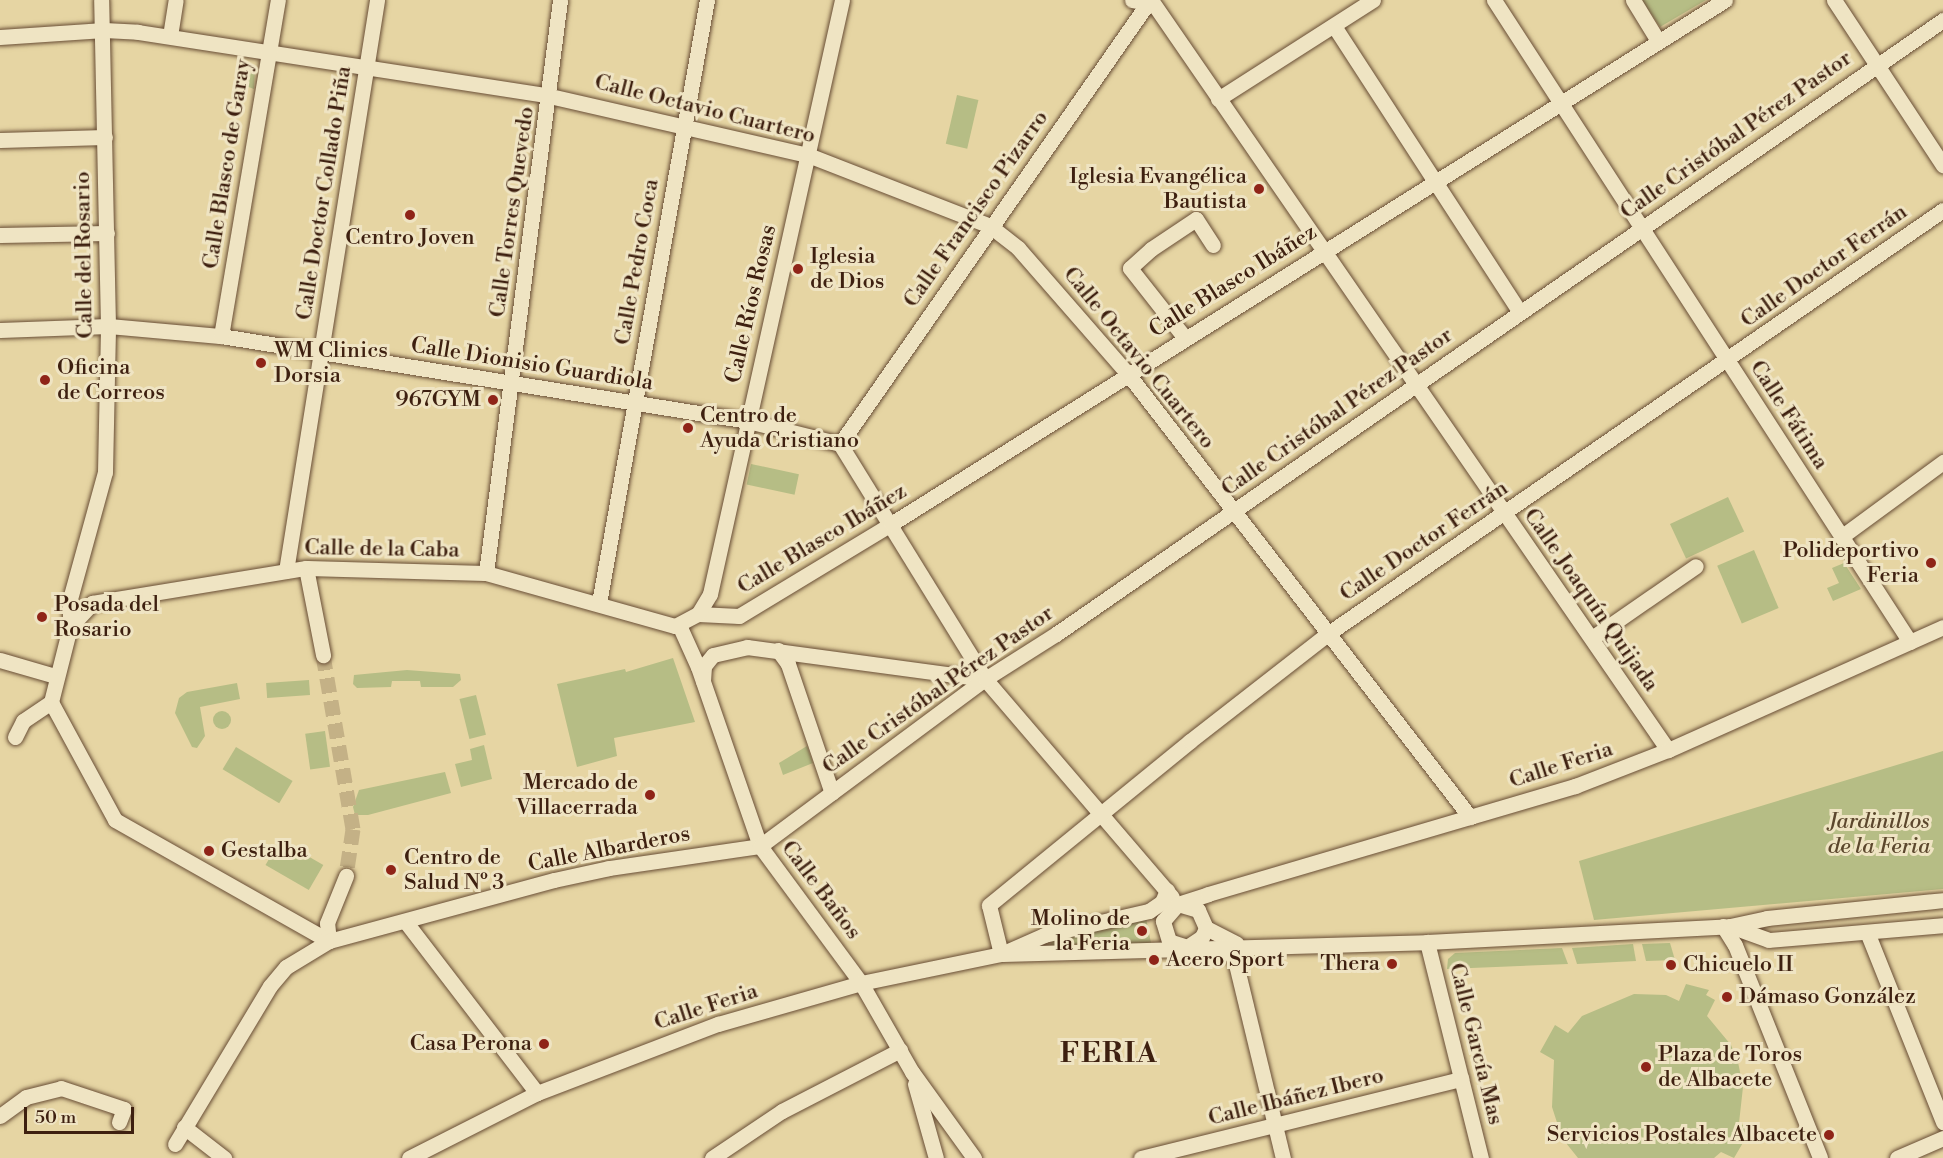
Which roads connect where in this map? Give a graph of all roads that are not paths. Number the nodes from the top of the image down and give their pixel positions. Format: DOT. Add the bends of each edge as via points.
graph roads {
  1 [pos="101,0"];
  2 [pos="176,0"];
  3 [pos="278,0"];
  4 [pos="377,0"];
  5 [pos="560,0"];
  6 [pos="707,0"];
  7 [pos="842,0"];
  8 [pos="1132,0"];
  9 [pos="1373,0"];
  10 [pos="1494,0"];
  11 [pos="1632,0"];
  12 [pos="1725,0"];
  13 [pos="1834,0"];
  14 [pos="1150,1"];
  15 [pos="1943,20"];
  16 [pos="1334,26"];
  17 [pos="104,30"];
  18 [pos="170,36"];
  19 [pos="0,37"];
  20 [pos="1658,41"];
  21 [pos="269,51"];
  22 [pos="1877,64"];
  23 [pos="366,67"];
  24 [pos="550,96"];
  25 [pos="1218,99"];
  26 [pos="1561,103"];
  27 [pos="685,126"];
  28 [pos="105,137"];
  29 [pos="0,140"];
  30 [pos="808,155"];
  31 [pos="1943,165"];
  32 [pos="1434,181"];
  33 [pos="1943,210"];
  34 [pos="990,226"];
  35 [pos="1642,229"];
  36 [pos="107,233"];
  37 [pos="0,235"];
  38 [pos="1213,245"];
  39 [pos="1322,252"];
  40 [pos="1520,312"];
  41 [pos="108,326"];
  42 [pos="0,330"];
  43 [pos="221,336"];
  44 [pos="1185,338"];
  45 [pos="321,354"];
  46 [pos="1727,360"];
  47 [pos="1128,374"];
  48 [pos="512,384"];
  49 [pos="1414,386"];
  50 [pos="634,404"];
  51 [pos="748,421"];
  52 [pos="840,444"];
  53 [pos="1943,462"];
  54 [pos="1233,511"];
  55 [pos="1503,514"];
  56 [pos="891,524"];
  57 [pos="1841,537"];
  58 [pos="1696,566"];
  59 [pos="306,568"];
  60 [pos="286,571"];
  61 [pos="486,573"];
  62 [pos="599,603"];
  63 [pos="698,614"];
  64 [pos="678,625"];
  65 [pos="70,627"];
  66 [pos="1943,627"];
  67 [pos="1326,635"];
  68 [pos="1592,638"];
  69 [pos="1910,642"];
  70 [pos="778,650"];
  71 [pos="323,655"];
  72 [pos="0,660"];
  73 [pos="55,676"];
  74 [pos="985,679"];
  75 [pos="703,681"];
  76 [pos="51,702"];
  77 [pos="15,737"];
  78 [pos="1668,750"];
  79 [pos="832,793"];
  80 [pos="1102,811"];
  81 [pos="1470,817"];
  82 [pos="760,846"];
  83 [pos="346,876"];
  84 [pos="1167,890"];
  85 [pos="1943,900"];
  86 [pos="1178,904"];
  87 [pos="405,921"];
  88 [pos="1943,925"];
  89 [pos="1726,926"];
  90 [pos="1206,928"];
  91 [pos="1867,932"];
  92 [pos="329,941"];
  93 [pos="1427,942"];
  94 [pos="1224,945"];
  95 [pos="1242,945"];
  96 [pos="1187,947"];
  97 [pos="1001,954"];
  98 [pos="861,983"];
  99 [pos="900,1050"];
  100 [pos="912,1072"];
  101 [pos="1461,1079"];
  102 [pos="537,1093"];
  103 [pos="0,1116"];
  104 [pos="119,1122"];
  105 [pos="1943,1122"];
  106 [pos="1276,1125"];
  107 [pos="184,1127"];
  108 [pos="1943,1138"];
  109 [pos="175,1144"];
  110 [pos="219,1154"];
  111 [pos="409,1158"];
  112 [pos="712,1158"];
  113 [pos="936,1158"];
  114 [pos="974,1158"];
  115 [pos="1141,1158"];
  116 [pos="1283,1158"];
  117 [pos="1481,1158"];
  118 [pos="1820,1158"];
  119 [pos="1897,1158"];
  1 -- 17 [label="street, Calle del Rosario"];
  2 -- 18 [label="street"];
  3 -- 21 [label="street, Calle Blasco de Garay"];
  4 -- 23 [label="street, Calle Doctor Collado Piña"];
  5 -- 24 [label="street, Calle Torres Quevedo"];
  6 -- 27 [label="street, Calle Pedro Coca"];
  7 -- 30 [label="street, Calle Ríos Rosas"];
  8 -- 14 [label="street"];
  9 -- 16 [label="street"];
  10 -- 26 [label="street, Calle Fátima"];
  11 -- 20 [label="street"];
  12 -- 20 [label="street, Calle Blasco Ibáñez"];
  13 -- 22 [label="street"];
  14 -- 25 [label="street, Calle Joaquín Quijada"];
  14 -- 34 [label="street, Calle Francisco Pizarro"];
  15 -- 22 [label="street, Calle Cristóbal Pérez Pastor"];
  16 -- 25 [label="street"];
  16 -- 32 [label="street"];
  17 -- 18 [label="street, Calle Octavio Cuartero"];
  17 -- 19 [label="street, Calle Octavio Cuartero"];
  17 -- 28 [label="street, Calle del Rosario"];
  18 -- 21 [label="street, Calle Octavio Cuartero"];
  20 -- 26 [label="street, Calle Blasco Ibáñez"];
  21 -- 23 [label="street, Calle Octavio Cuartero"];
  21 -- 43 [label="street, Calle Blasco de Garay"];
  22 -- 31 [label="street"];
  22 -- 35 [label="street, Calle Cristóbal Pérez Pastor"];
  23 -- 24 [label="street, Calle Octavio Cuartero"];
  23 -- 45 [label="street, Calle Doctor Collado Piña"];
  24 -- 27 [label="street, Calle Octavio Cuartero"];
  24 -- 48 [label="street, Calle Torres Quevedo"];
  25 -- 39 [label="street, Calle Joaquín Quijada"];
  26 -- 32 [label="street, Calle Blasco Ibáñez"];
  26 -- 35 [label="street, Calle Fátima"];
  27 -- 30 [label="street, Calle Octavio Cuartero"];
  27 -- 50 [label="street, Calle Pedro Coca"];
  28 -- 29 [label="street"];
  28 -- 36 [label="street, Calle del Rosario"];
  30 -- 34 [label="street, Calle Octavio Cuartero"];
  30 -- 51 [label="street, Calle Ríos Rosas"];
  32 -- 39 [label="street, Calle Blasco Ibáñez"];
  32 -- 40 [label="street"];
  33 -- 46 [label="street, Calle Doctor Ferrán"];
  34 -- 47 [label="street, Calle Octavio Cuartero" via="1018,248"];
  34 -- 52 [label="street, Calle Francisco Pizarro"];
  35 -- 40 [label="street, Calle Cristóbal Pérez Pastor"];
  35 -- 46 [label="street, Calle Fátima"];
  36 -- 37 [label="street"];
  36 -- 41 [label="street, Calle del Rosario"];
  38 -- 44 [label="street" via="1196,219 1130,268"];
  39 -- 44 [label="street, Calle Blasco Ibáñez"];
  39 -- 49 [label="street, Calle Joaquín Quijada"];
  40 -- 49 [label="street, Calle Cristóbal Pérez Pastor"];
  41 -- 42 [label="street, Calle Dionisio Guardiola"];
  41 -- 43 [label="street, Calle Dionisio Guardiola"];
  41 -- 65 [label="street, Calle del Rosario" via="105,472 70,599"];
  43 -- 45 [label="street, Calle Dionisio Guardiola"];
  44 -- 47 [label="street, Calle Blasco Ibáñez"];
  45 -- 48 [label="street, Calle Dionisio Guardiola"];
  45 -- 60 [label="street, Calle Doctor Collado Piña"];
  46 -- 55 [label="street, Calle Doctor Ferrán"];
  46 -- 57 [label="street, Calle Fátima"];
  47 -- 54 [label="street, Calle Octavio Cuartero"];
  47 -- 56 [label="street, Calle Blasco Ibáñez"];
  48 -- 50 [label="street, Calle Dionisio Guardiola"];
  48 -- 61 [label="street, Calle Torres Quevedo"];
  49 -- 54 [label="street, Calle Cristóbal Pérez Pastor"];
  49 -- 55 [label="street, Calle Joaquín Quijada"];
  50 -- 51 [label="street, Calle Dionisio Guardiola"];
  50 -- 62 [label="street, Calle Pedro Coca"];
  51 -- 52 [label="street, Calle Dionisio Guardiola"];
  51 -- 63 [label="street, Calle Ríos Rosas" via="707,603"];
  52 -- 56 [label="street"];
  53 -- 57 [label="street"];
  54 -- 67 [label="street, Calle Octavio Cuartero"];
  54 -- 74 [label="street, Calle Cristóbal Pérez Pastor"];
  55 -- 67 [label="street, Calle Doctor Ferrán"];
  55 -- 68 [label="street, Calle Joaquín Quijada"];
  56 -- 63 [label="street, Calle Blasco Ibáñez" via="739,616"];
  56 -- 74 [label="street"];
  57 -- 69 [label="street, Calle Fátima"];
  58 -- 68 [label="street"];
  59 -- 60 [label="street, Calle de la Caba"];
  59 -- 61 [label="street, Calle de la Caba"];
  59 -- 71 [label="street"];
  60 -- 65 [label="street, Calle de la Caba" via="92,603"];
  61 -- 62 [label="street, Calle de la Caba"];
  62 -- 64 [label="street, Calle de la Caba"];
  63 -- 64 [label="street"];
  64 -- 75 [label="street, Calle Baños"];
  65 -- 73 [label="street, Calle del Rosario"];
  66 -- 69 [label="street, Calle Feria"];
  67 -- 80 [label="street, Calle Doctor Ferrán"];
  67 -- 81 [label="street, Calle Octavio Cuartero"];
  68 -- 78 [label="street, Calle Joaquín Quijada"];
  69 -- 78 [label="street, Calle Feria"];
  70 -- 74 [label="street"];
  70 -- 75 [label="street" via="747,647 713,655 704,666"];
  70 -- 79 [label="street" via="788,664"];
  72 -- 73 [label="street"];
  73 -- 76 [label="street, Calle del Rosario"];
  74 -- 79 [label="street, Calle Cristóbal Pérez Pastor"];
  74 -- 80 [label="street"];
  75 -- 82 [label="street, Calle Baños"];
  76 -- 77 [label="street" via="23,721"];
  76 -- 92 [label="street" via="115,820"];
  78 -- 81 [label="street, Calle Feria" via="1575,786"];
  79 -- 82 [label="street, Calle Cristóbal Pérez Pastor"];
  80 -- 84 [label="street"];
  80 -- 97 [label="street, Calle Doctor Ferrán" via="989,904"];
  81 -- 86 [label="street, Calle Feria"];
  82 -- 87 [label="street, Calle Albarderos" via="609,868"];
  82 -- 98 [label="street, Calle Baños"];
  83 -- 92 [label="street" via="327,923"];
  84 -- 86 [label="street"];
  84 -- 97 [label="street, Calle Feria" via="1167,896 1153,909 1044,935"];
  85 -- 89 [label="street, Calle Feria" via="1767,918"];
  86 -- 90 [label="street, Calle Feria" via="1198,910"];
  86 -- 96 [label="street" via="1167,912 1164,930 1169,941"];
  87 -- 92 [label="street, Calle Albarderos"];
  87 -- 102 [label="street"];
  88 -- 91 [label="street, Calle Feria"];
  89 -- 91 [label="street, Calle Feria" via="1769,940"];
  89 -- 93 [label="street, Calle Feria"];
  89 -- 118 [label="street"];
  90 -- 95 [label="street, Calle Feria"];
  90 -- 96 [label="street" via="1202,938"];
  91 -- 105 [label="street"];
  92 -- 107 [label="street, Calle Albarderos" via="280,973"];
  93 -- 95 [label="street, Calle Feria"];
  93 -- 101 [label="street, Calle García Mas"];
  94 -- 95 [label="street, Calle Feria"];
  94 -- 96 [label="street, Calle Feria"];
  94 -- 106 [label="street" via="1235,960"];
  96 -- 97 [label="street, Calle Feria"];
  97 -- 98 [label="street, Calle Feria"];
  98 -- 99 [label="street, Calle Baños"];
  98 -- 102 [label="street, Calle Feria" via="718,1024"];
  99 -- 100 [label="street, Calle Baños"];
  99 -- 112 [label="street" via="782,1111"];
  100 -- 113 [label="street"];
  100 -- 114 [label="street, Calle Baños"];
  101 -- 106 [label="street, Calle Ibáñez Ibero"];
  101 -- 117 [label="street, Calle García Mas"];
  102 -- 111 [label="street, Calle Feria"];
  103 -- 104 [label="street" via="26,1098 55,1088 124,1109"];
  106 -- 115 [label="street, Calle Ibáñez Ibero"];
  106 -- 116 [label="street"];
  107 -- 109 [label="street, Calle Albarderos"];
  107 -- 110 [label="street"];
  108 -- 119 [label="street"];
}
